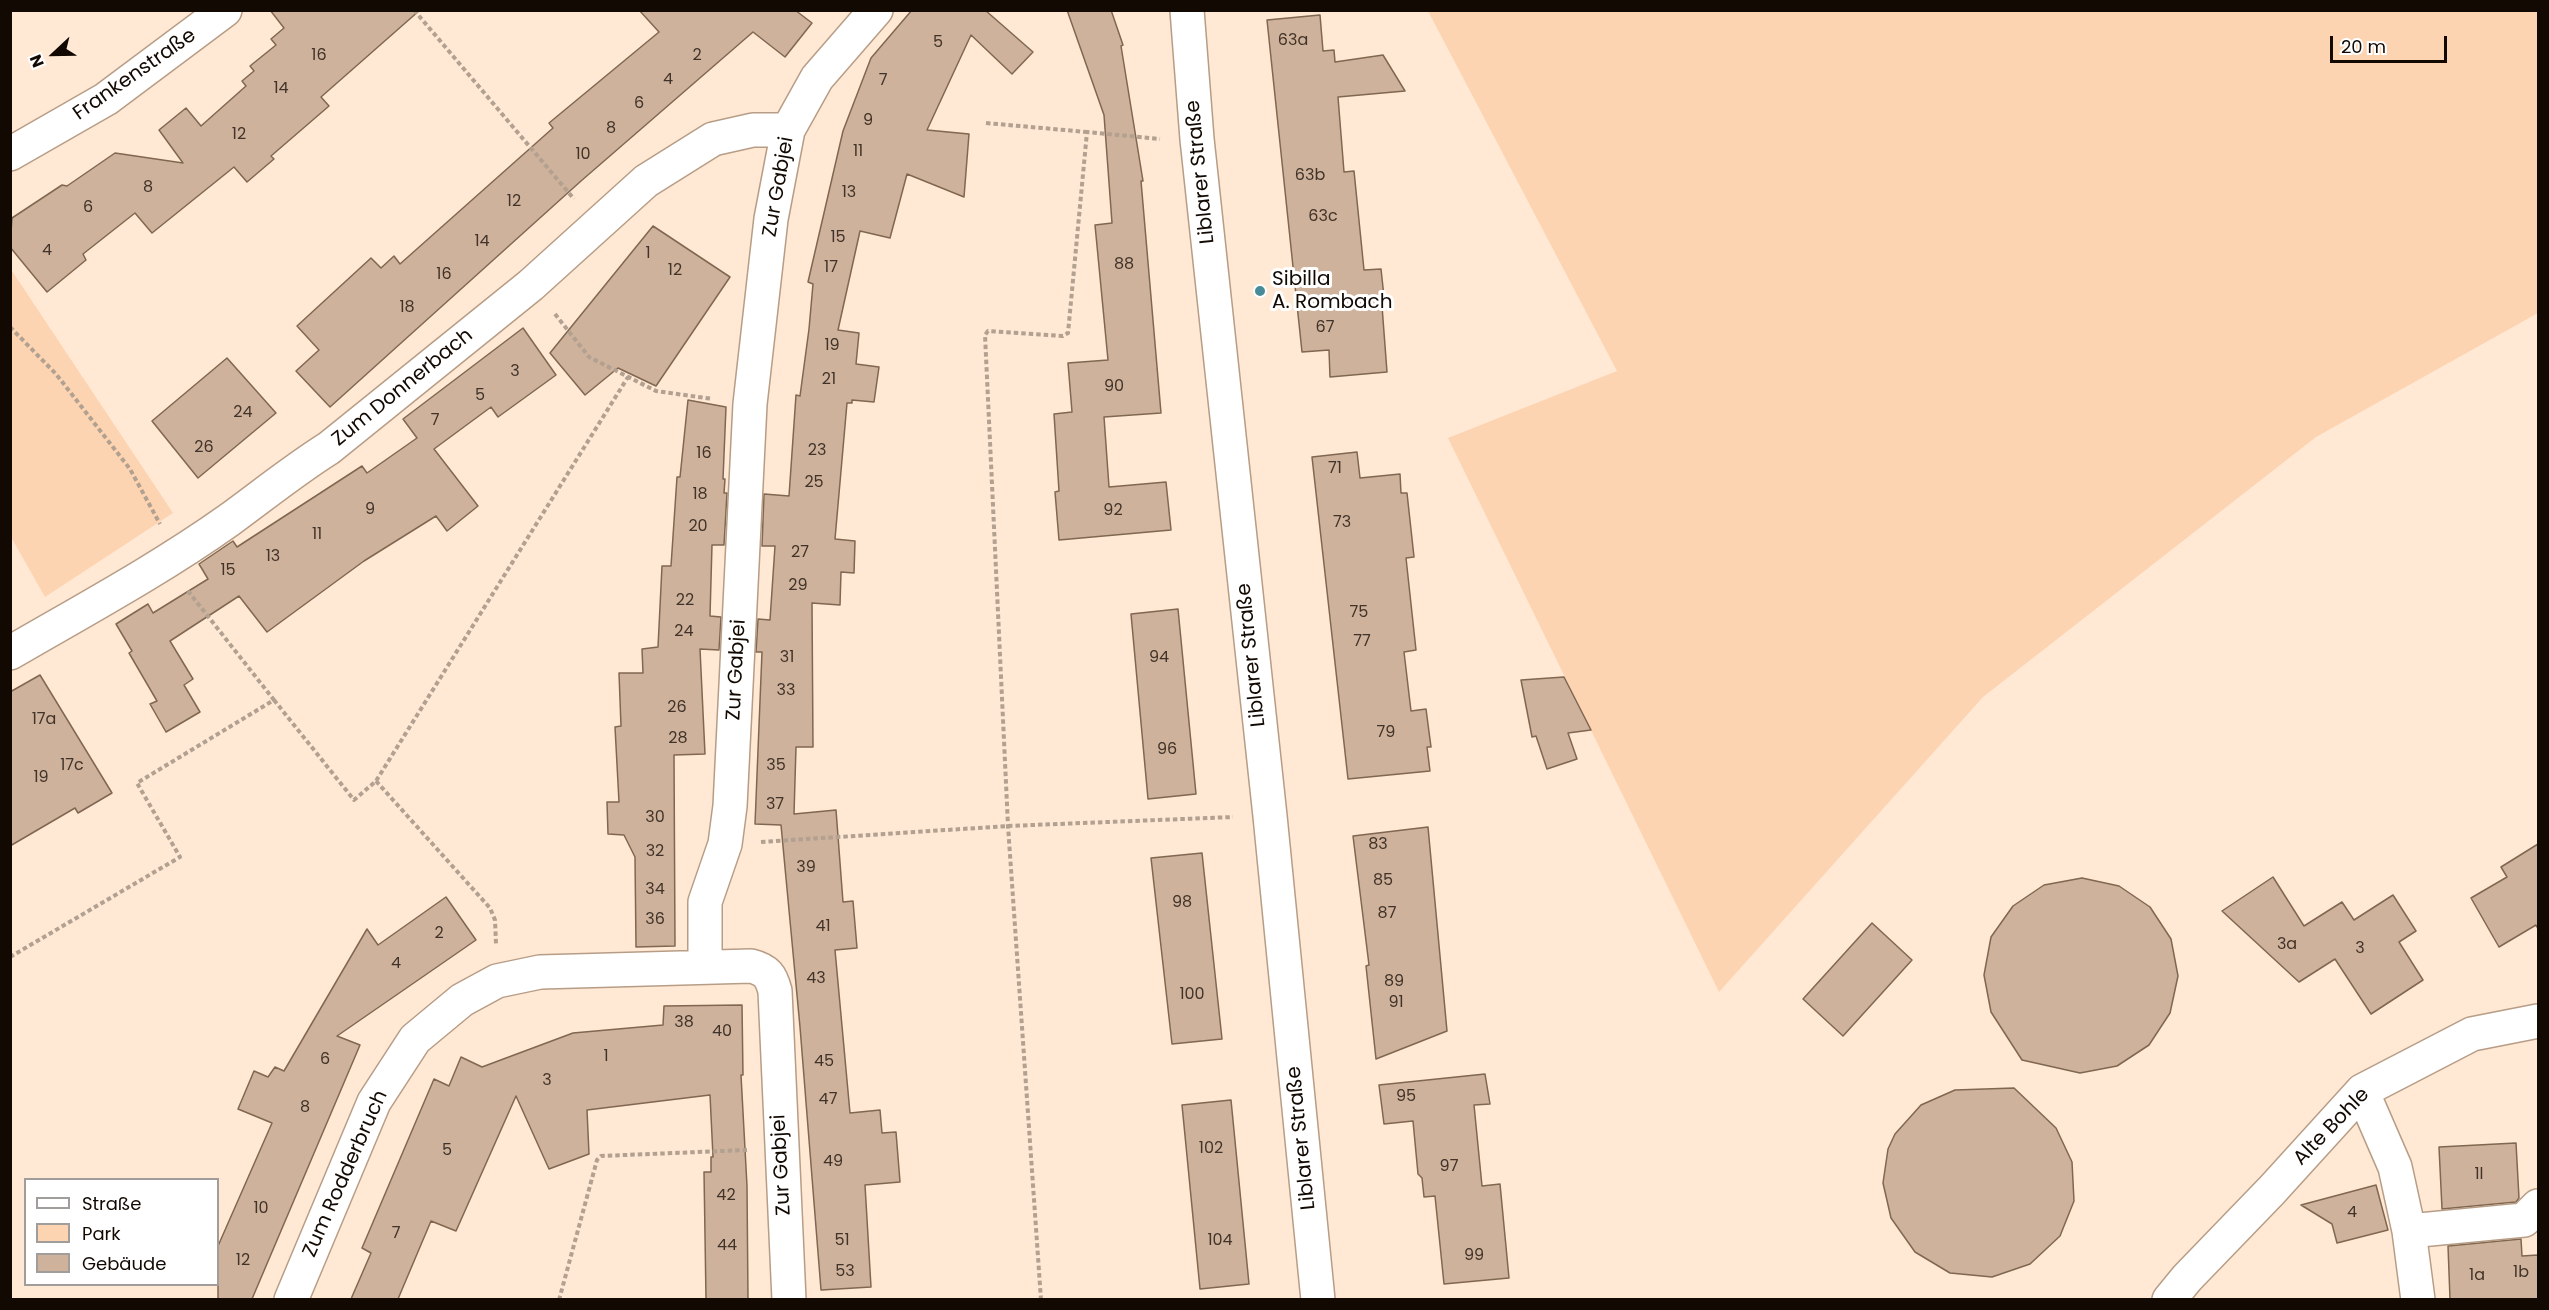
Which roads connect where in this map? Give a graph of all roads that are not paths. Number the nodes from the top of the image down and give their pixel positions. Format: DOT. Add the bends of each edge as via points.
graph roads {
  1 [pos="225,10"];
  2 [pos="876,10"];
  3 [pos="1187,10"];
  4 [pos="788,130"];
  5 [pos="10,154"];
  6 [pos="10,653"];
  7 [pos="705,966"];
  8 [pos="2538,1021"];
  9 [pos="2362,1091"];
  10 [pos="2538,1206"];
  11 [pos="2409,1231"];
  12 [pos="291,1299"];
  13 [pos="789,1299"];
  14 [pos="1318,1299"];
  15 [pos="2169,1299"];
  16 [pos="2418,1299"];
  1 -- 5 [label="street, Frankenstraße" via="106,99"];
  2 -- 4 [label="street, Zur Gabjei" via="817,78"];
  3 -- 14 [label="street, Liblarer Straße" via="1197,139"];
  4 -- 6 [label="street, Zum Donnerbach" via="753,130 713,139 646,181 531,285 329,448 169,559"];
  4 -- 7 [label="street, Zur Gabjei" via="771,219 750,404 730,806 725,844 705,902"];
  7 -- 12 [label="street, Zum Rodderbruch" via="540,972 497,981 462,1000 415,1039 374,1102"];
  7 -- 13 [label="street, Zur Gabjei" via="764,969 775,991"];
  8 -- 9 [label="street, Alte Bohle" via="2472,1034"];
  9 -- 11 [label="street" via="2395,1167"];
  9 -- 15 [label="street, Alte Bohle"];
  10 -- 11 [label="street" via="2524,1220"];
  11 -- 16 [label="street"];
}
